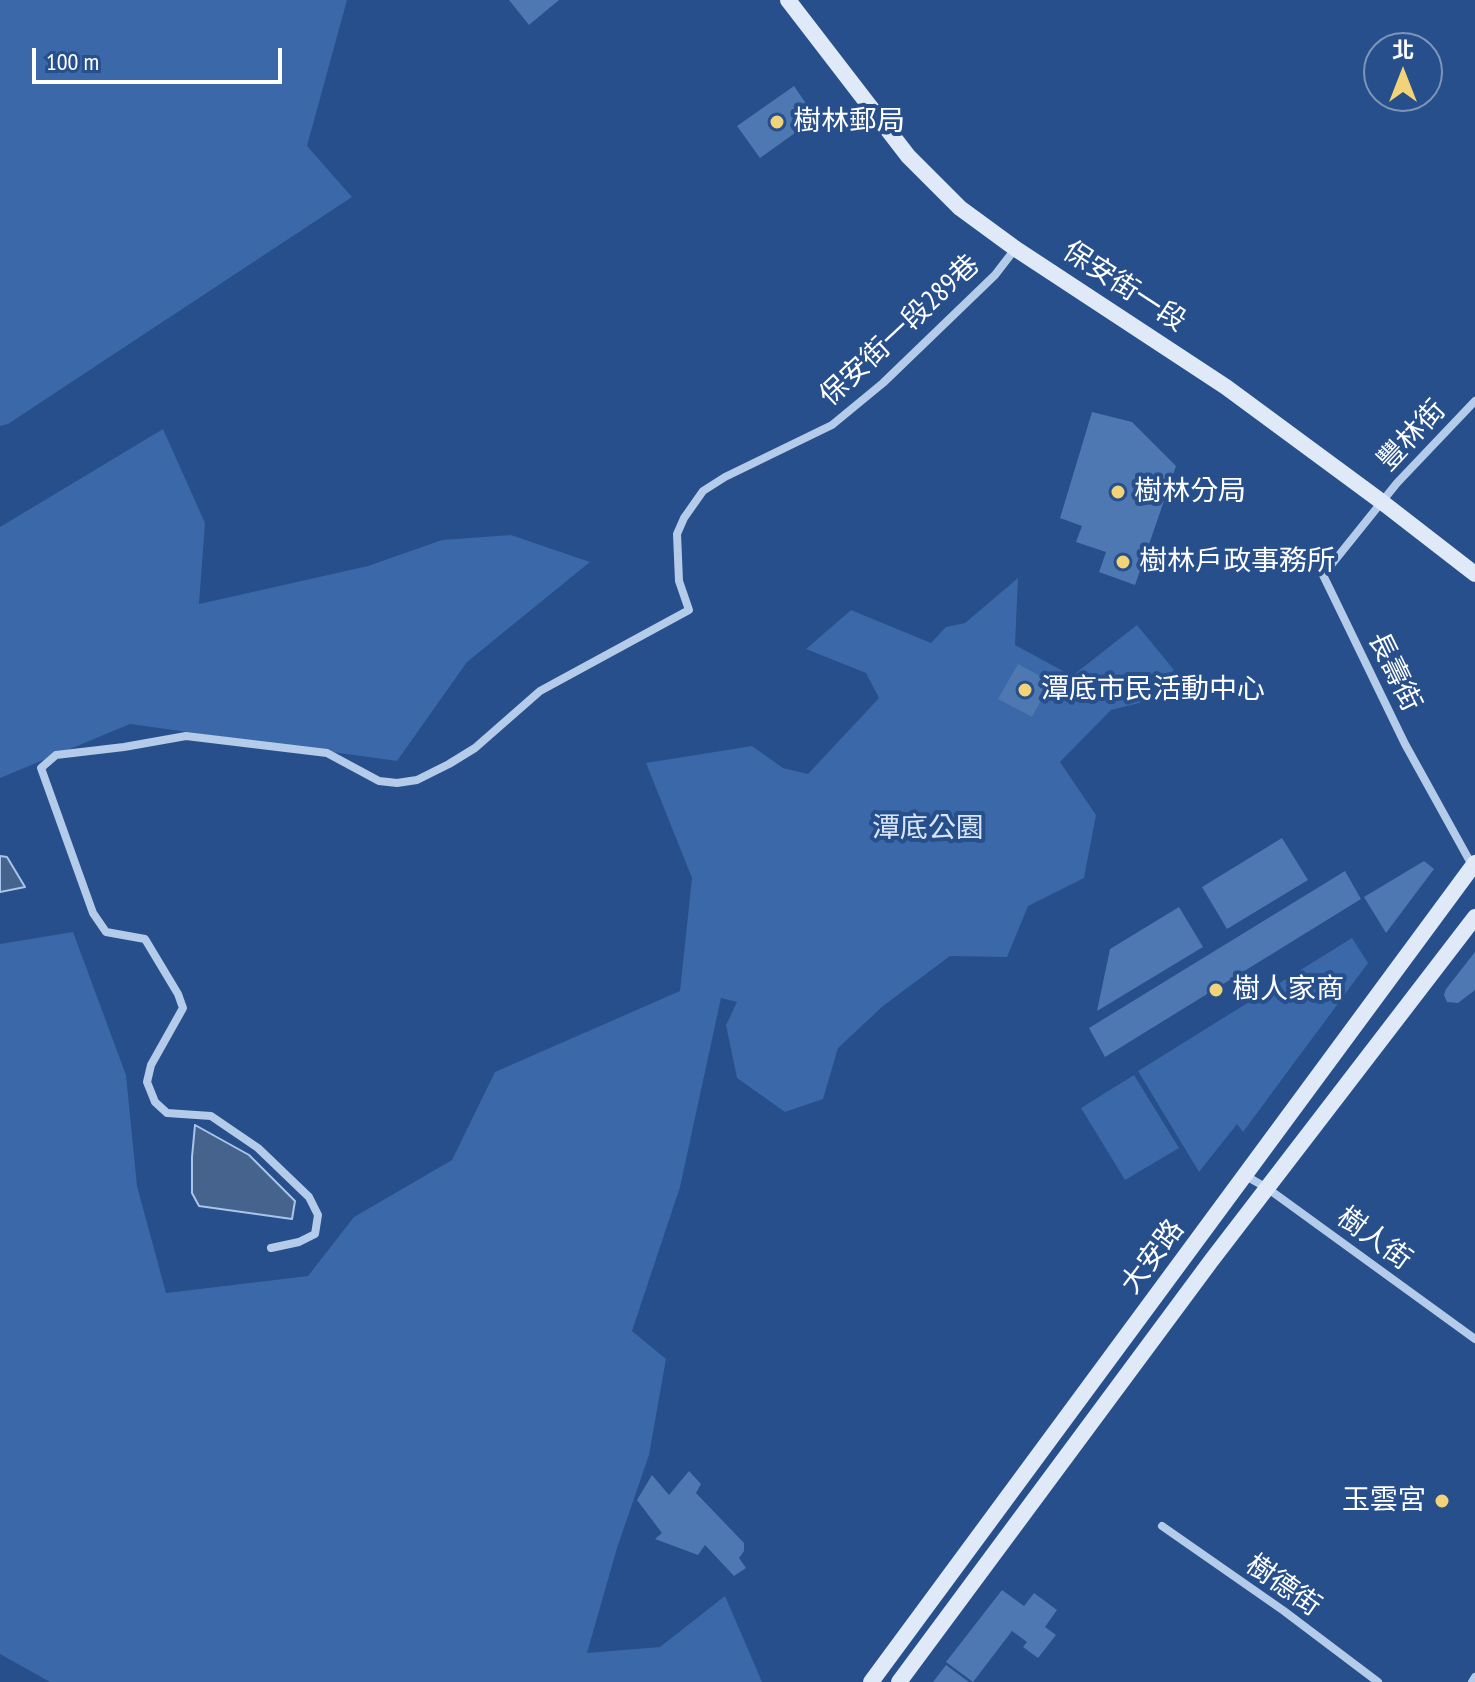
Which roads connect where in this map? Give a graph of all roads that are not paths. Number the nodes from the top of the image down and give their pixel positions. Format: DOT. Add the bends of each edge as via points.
graph roads {
  1 [pos="788,0"];
  2 [pos="1016,249"];
  3 [pos="1475,401"];
  4 [pos="1382,502"];
  5 [pos="1475,574"];
  6 [pos="1474,866"];
  7 [pos="1475,917"];
  8 [pos="1246,1176"];
  9 [pos="1267,1188"];
  10 [pos="271,1248"];
  11 [pos="1475,1339"];
  12 [pos="1162,1526"];
  13 [pos="1475,1677"];
  14 [pos="871,1682"];
  15 [pos="899,1682"];
  16 [pos="1378,1682"];
  17 [pos="1472,1682"];
  1 -- 2 [label="street, 保安街一段" via="908,156 960,208"];
  2 -- 4 [label="street, 保安街一段" via="1184,357"];
  2 -- 10 [label="street, 保安街一段289巷" via="883,383 832,425 703,491 677,534 679,581 689,610 540,691 449,764 417,780 397,783 379,781 327,753 186,736 56,755 41,768 93,913 106,932 145,939 183,1008 151,1065 147,1082 155,1102 167,1113 211,1116 258,1148 309,1197 318,1215 315,1234"];
  3 -- 4 [label="street, 豐林街"];
  4 -- 5 [label="street, 保安街一段"];
  4 -- 6 [label="street, 長壽街" via="1323,575 1405,744"];
  6 -- 8 [label="street, 大安路"];
  7 -- 9 [label="street, 大安路"];
  8 -- 9 [label="street, 樹人街"];
  8 -- 14 [label="street, 大安路"];
  9 -- 11 [label="street, 樹人街"];
  9 -- 15 [label="street, 大安路"];
  12 -- 16 [label="street, 樹德街"];
  13 -- 17 [label="street"];
}
